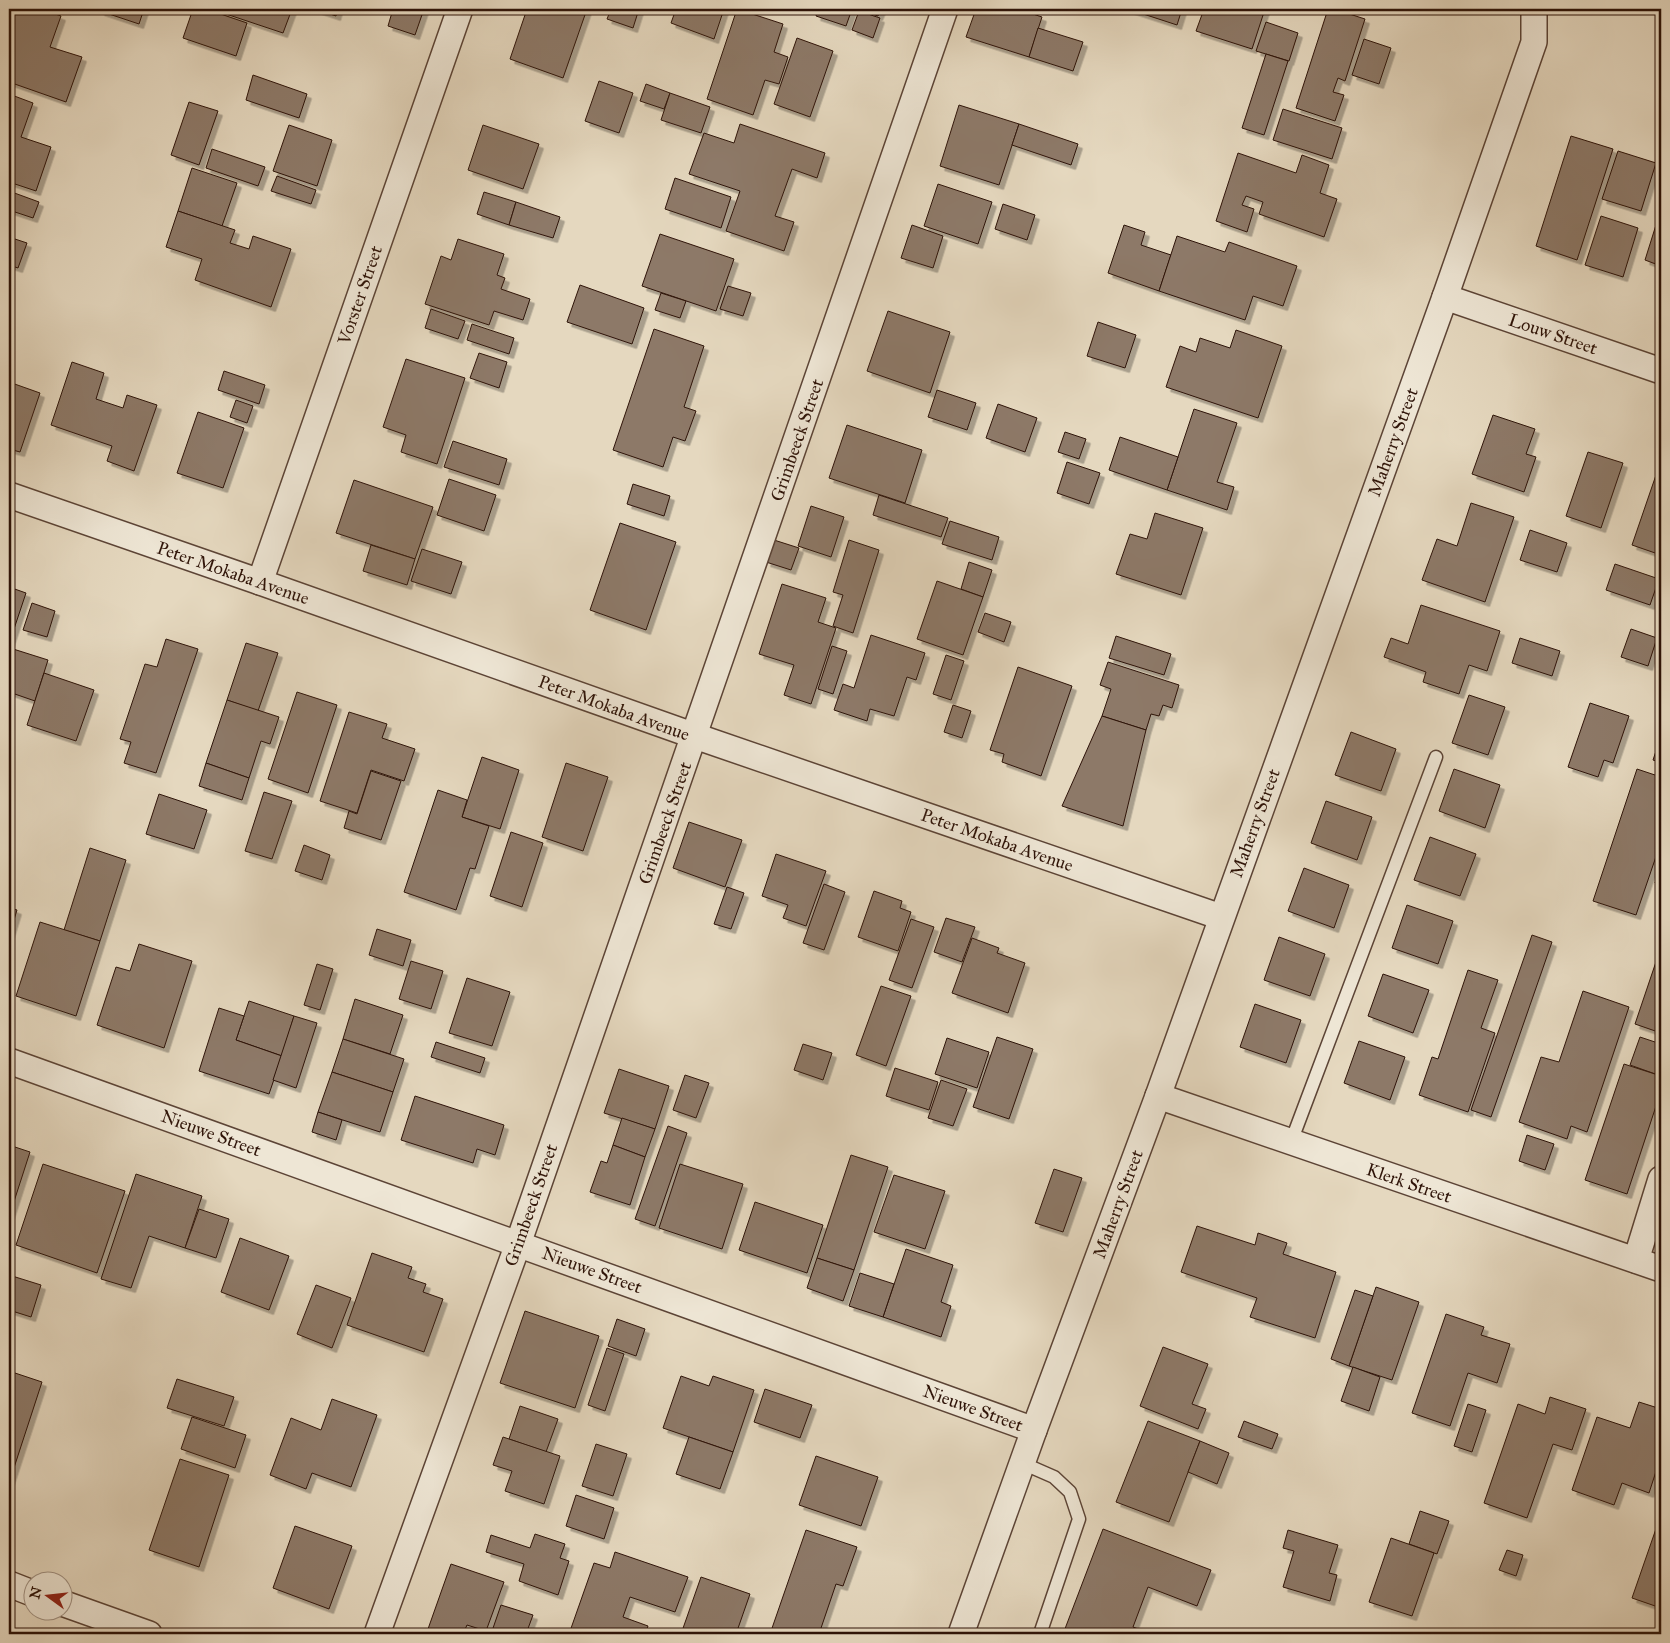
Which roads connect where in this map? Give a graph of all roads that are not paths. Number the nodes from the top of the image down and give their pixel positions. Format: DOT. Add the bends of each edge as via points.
graph roads {
  1 [pos="460,9"];
  2 [pos="945,9"];
  3 [pos="1534,9"];
  4 [pos="1445,297"];
  5 [pos="1661,371"];
  6 [pos="9,495"];
  7 [pos="260,582"];
  8 [pos="695,736"];
  9 [pos="1436,757"];
  10 [pos="1221,917"];
  11 [pos="9,1061"];
  12 [pos="1158,1096"];
  13 [pos="1291,1142"];
  14 [pos="1661,1178"];
  15 [pos="518,1244"];
  16 [pos="1636,1260"];
  17 [pos="1661,1269"];
  18 [pos="1034,1430"];
  19 [pos="1022,1463"];
  20 [pos="9,1584"];
  21 [pos="22,1589"];
  22 [pos="72,1607"];
  23 [pos="149,1634"];
  24 [pos="377,1634"];
  25 [pos="961,1634"];
  26 [pos="1040,1634"];
  1 -- 7 [label="street, Vorster Street"];
  2 -- 8 [label="street, Grimbeeck Street"];
  3 -- 4 [label="street, Maherry Street" via="1534,42"];
  4 -- 5 [label="street, Louw Street"];
  4 -- 10 [label="street, Maherry Street"];
  6 -- 7 [label="street, Peter Mokaba Avenue"];
  7 -- 8 [label="street, Peter Mokaba Avenue"];
  8 -- 10 [label="street, Peter Mokaba Avenue"];
  8 -- 15 [label="street, Grimbeeck Street"];
  9 -- 13 [label="lane"];
  10 -- 12 [label="street, Maherry Street"];
  11 -- 15 [label="street, Nieuwe Street"];
  12 -- 13 [label="street, Klerk Street"];
  12 -- 18 [label="street, Maherry Street"];
  13 -- 16 [label="street, Klerk Street"];
  14 -- 16 [label="street"];
  15 -- 18 [label="street, Nieuwe Street"];
  15 -- 24 [label="street, Grimbeeck Street"];
  16 -- 17 [label="street, Klerk Street"];
  18 -- 19 [label="street, Maherry Street"];
  19 -- 25 [label="street, Maherry Street"];
  19 -- 26 [label="lane" via="1054,1477 1070,1492 1079,1519"];
  20 -- 21 [label="street"];
  22 -- 23 [label="street"];
}
